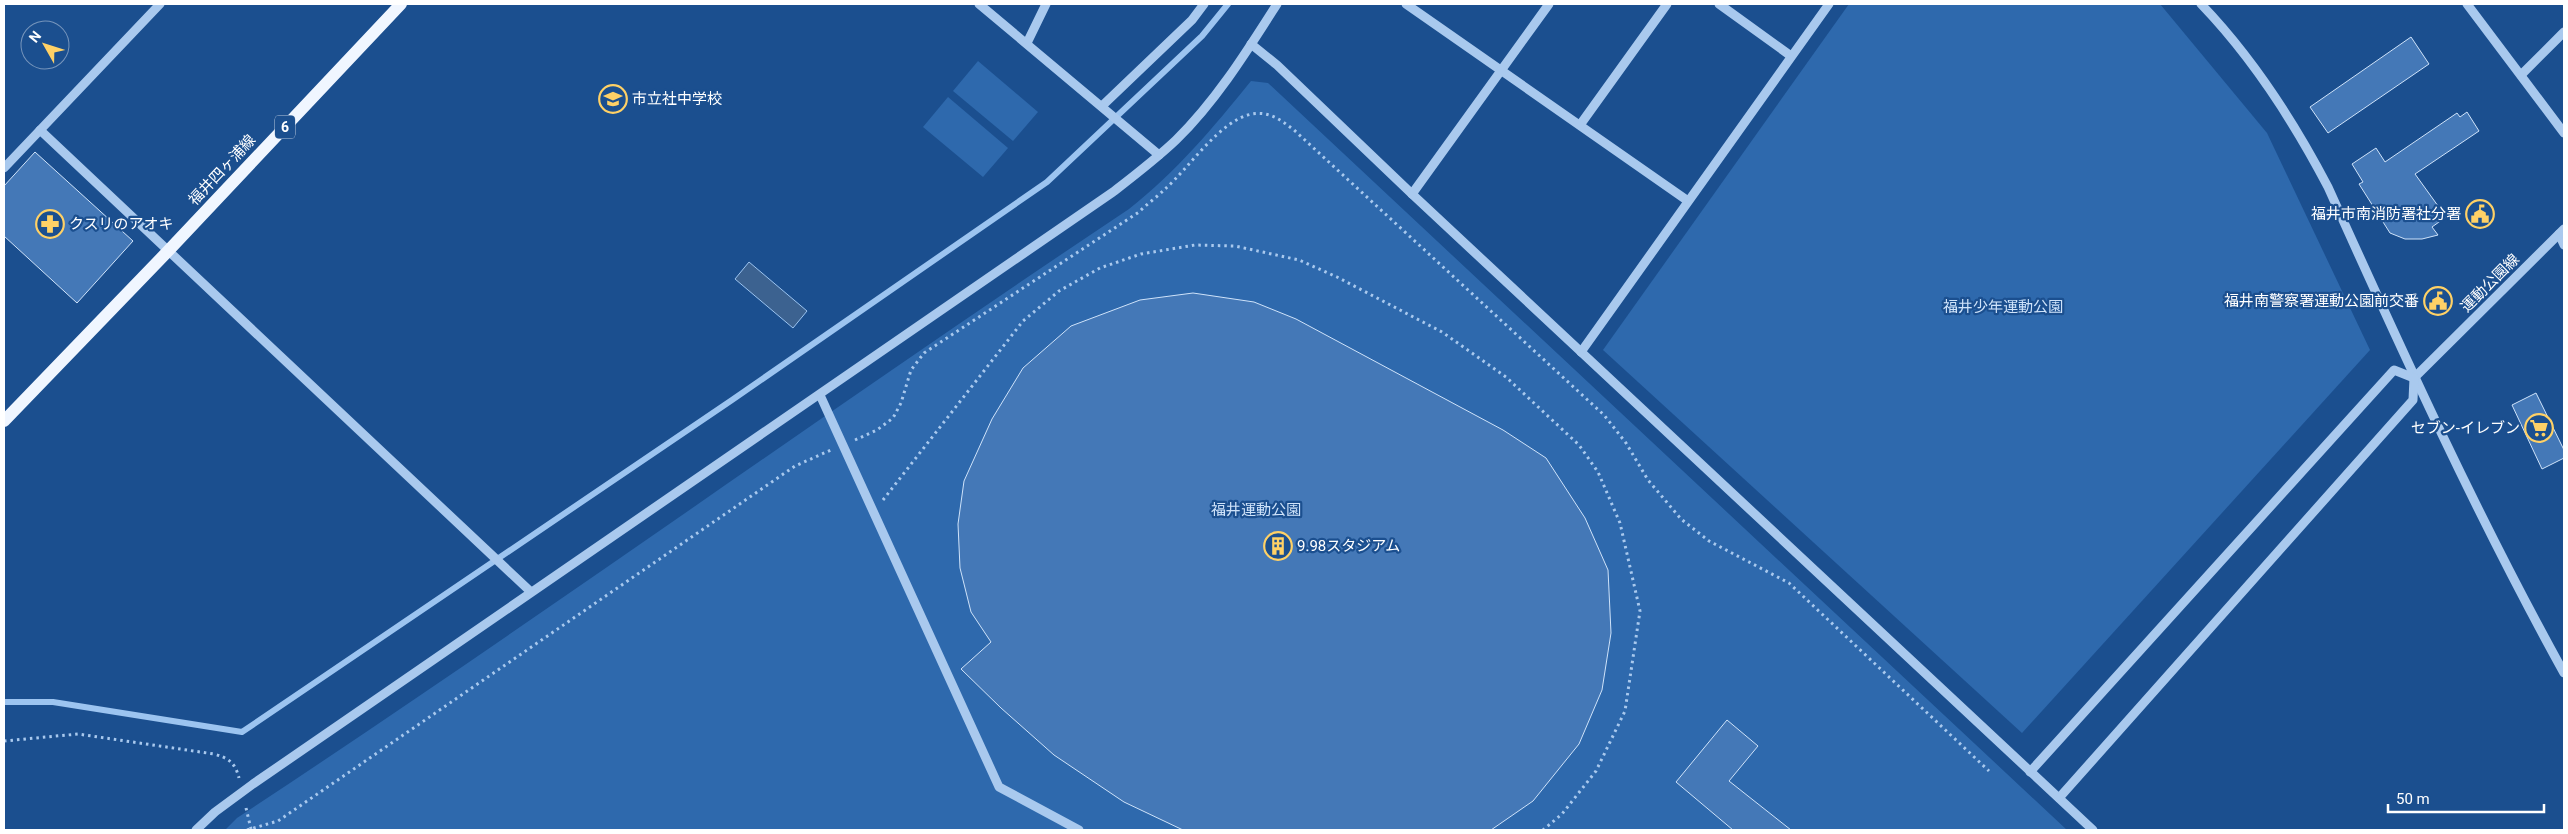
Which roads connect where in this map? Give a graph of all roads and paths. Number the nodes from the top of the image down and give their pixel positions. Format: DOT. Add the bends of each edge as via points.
graph roads {
  1 [pos="159,4"];
  2 [pos="401,4"];
  3 [pos="979,4"];
  4 [pos="1046,4"];
  5 [pos="1204,4"];
  6 [pos="1277,4"];
  7 [pos="1406,4"];
  8 [pos="1549,4"];
  9 [pos="1667,4"];
  10 [pos="1719,4"];
  11 [pos="1829,4"];
  12 [pos="2201,4"];
  13 [pos="2467,4"];
  14 [pos="2564,32"];
  15 [pos="1026,43"];
  16 [pos="1252,44"];
  17 [pos="1791,56"];
  18 [pos="1501,70"];
  19 [pos="2521,75"];
  20 [pos="1103,108"];
  21 [pos="1580,125"];
  22 [pos="40,130"];
  23 [pos="2564,133"];
  24 [pos="1160,155"];
  25 [pos="4,168"];
  26 [pos="1412,194"];
  27 [pos="1688,201"];
  28 [pos="2562,231"];
  29 [pos="2564,245"];
  30 [pos="169,250"];
  31 [pos="1580,352"];
  32 [pos="2414,378"];
  33 [pos="820,395"];
  34 [pos="4,421"];
  35 [pos="843,445"];
  36 [pos="873,512"];
  37 [pos="531,592"];
  38 [pos="2564,673"];
  39 [pos="4,741"];
  40 [pos="236,767"];
  41 [pos="1989,771"];
  42 [pos="2030,772"];
  43 [pos="2058,798"];
  44 [pos="196,830"];
  45 [pos="247,830"];
  46 [pos="1079,830"];
  47 [pos="1543,830"];
  48 [pos="2093,830"];
  1 -- 22 [label="street"];
  2 -- 30 [label="main road, 福井四ヶ浦線 / 6"];
  3 -- 15 [label="street"];
  4 -- 15 [label="street"];
  5 -- 20 [label="street" via="1192,20"];
  6 -- 16 [label="street"];
  7 -- 18 [label="street"];
  8 -- 18 [label="street"];
  9 -- 21 [label="street"];
  10 -- 17 [label="street"];
  11 -- 17 [label="street"];
  12 -- 32 [label="street" via="2281,107 2314,160"];
  13 -- 19 [label="street"];
  14 -- 19 [label="street"];
  15 -- 20 [label="street"];
  16 -- 24 [label="street" via="1206,106"];
  16 -- 26 [label="street" via="1277,64"];
  17 -- 27 [label="street"];
  18 -- 21 [label="street"];
  18 -- 26 [label="street"];
  19 -- 23 [label="street"];
  20 -- 24 [label="street"];
  21 -- 27 [label="street"];
  22 -- 25 [label="street"];
  22 -- 30 [label="street"];
  24 -- 33 [label="street" via="1114,192"];
  26 -- 31 [label="street"];
  27 -- 31 [label="street"];
  28 -- 29 [label="street"];
  28 -- 32 [label="street, 運動公園線"];
  30 -- 34 [label="main road, 福井四ヶ浦線 / 6"];
  30 -- 37 [label="street"];
  31 -- 42 [label="street"];
  32 -- 38 [label="street" via="2520,592"];
  32 -- 42 [label="street" via="2394,370"];
  32 -- 43 [label="street" via="2412,400"];
  33 -- 35 [label="street"];
  33 -- 37 [label="street"];
  35 -- 36 [label="street"];
  35 -- 41 [label="path" via="877,430 893,418 911,370 924,353 1138,212 1165,190 1229,124 1254,114 1266,114 1279,118 1294,130 1604,415 1626,442 1648,480 1681,519 1709,541 1789,583"];
  35 -- 45 [label="path" via="795,466 278,821"];
  36 -- 46 [label="street" via="1000,787"];
  36 -- 47 [label="path" via="1023,321 1059,291 1100,268 1150,252 1195,245 1234,246 1299,260 1337,277 1442,332 1506,377 1579,446 1598,472 1620,523 1640,611 1625,711 1596,771 1562,814"];
  37 -- 44 [label="street" via="253,784"];
  39 -- 40 [label="path" via="78,734 214,754 228,758"];
  42 -- 43 [label="street"];
  43 -- 48 [label="street"];
}
